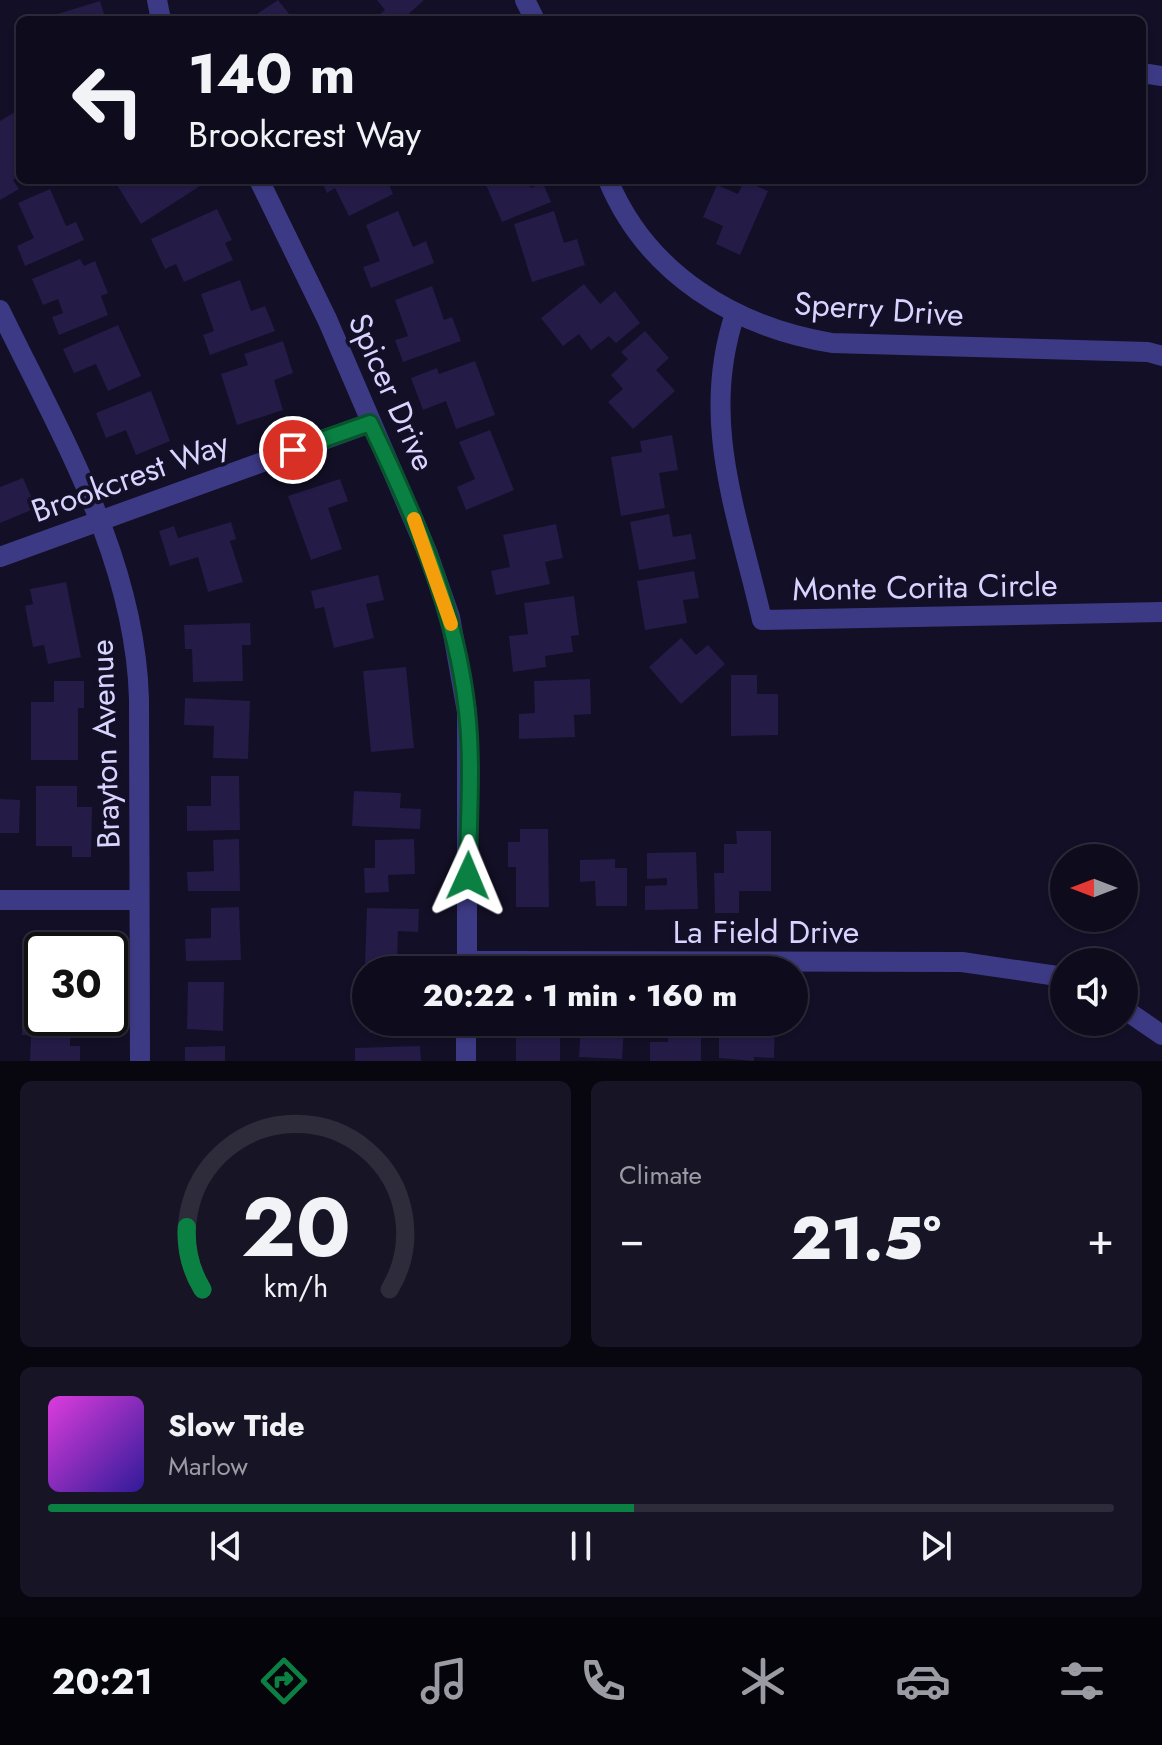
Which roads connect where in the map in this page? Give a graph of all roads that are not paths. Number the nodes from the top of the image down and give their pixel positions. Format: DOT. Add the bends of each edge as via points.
graph roads {
  1 [pos="261,184"];
  2 [pos="610,184"];
  3 [pos="0,310"];
  4 [pos="735,314"];
  5 [pos="1162,356"];
  6 [pos="370,423"];
  7 [pos="100,519"];
  8 [pos="0,557"];
  9 [pos="1162,612"];
  10 [pos="0,900"];
  11 [pos="139,900"];
  12 [pos="467,956"];
  13 [pos="808,963"];
  14 [pos="1050,975"];
  15 [pos="1138,1019"];
  16 [pos="1162,1035"];
  17 [pos="466,1036"];
  18 [pos="140,1061"];
  19 [pos="466,1061"];
  1 -- 6 [label="street, Spicer Drive" via="327,319"];
  2 -- 4 [label="street, Sperry Drive" via="621,211 667,267"];
  3 -- 7 [label="street, Brayton Avenue"];
  4 -- 5 [label="street, Sperry Drive" via="786,335 832,343"];
  4 -- 9 [label="street, Monte Corita Circle" via="724,348 717,406 762,620"];
  6 -- 7 [label="street, Brookcrest Way"];
  6 -- 12 [label="street, Spicer Drive" via="428,554 459,655 469,763"];
  7 -- 8 [label="street, Brookcrest Way"];
  7 -- 11 [label="street, Brayton Avenue" via="129,608 138,657"];
  10 -- 11 [label="street"];
  11 -- 18 [label="street, Brayton Avenue"];
  13 -- 14 [label="street, La Field Drive" via="962,962"];
  15 -- 16 [label="street"];
  17 -- 19 [label="street"];
}
